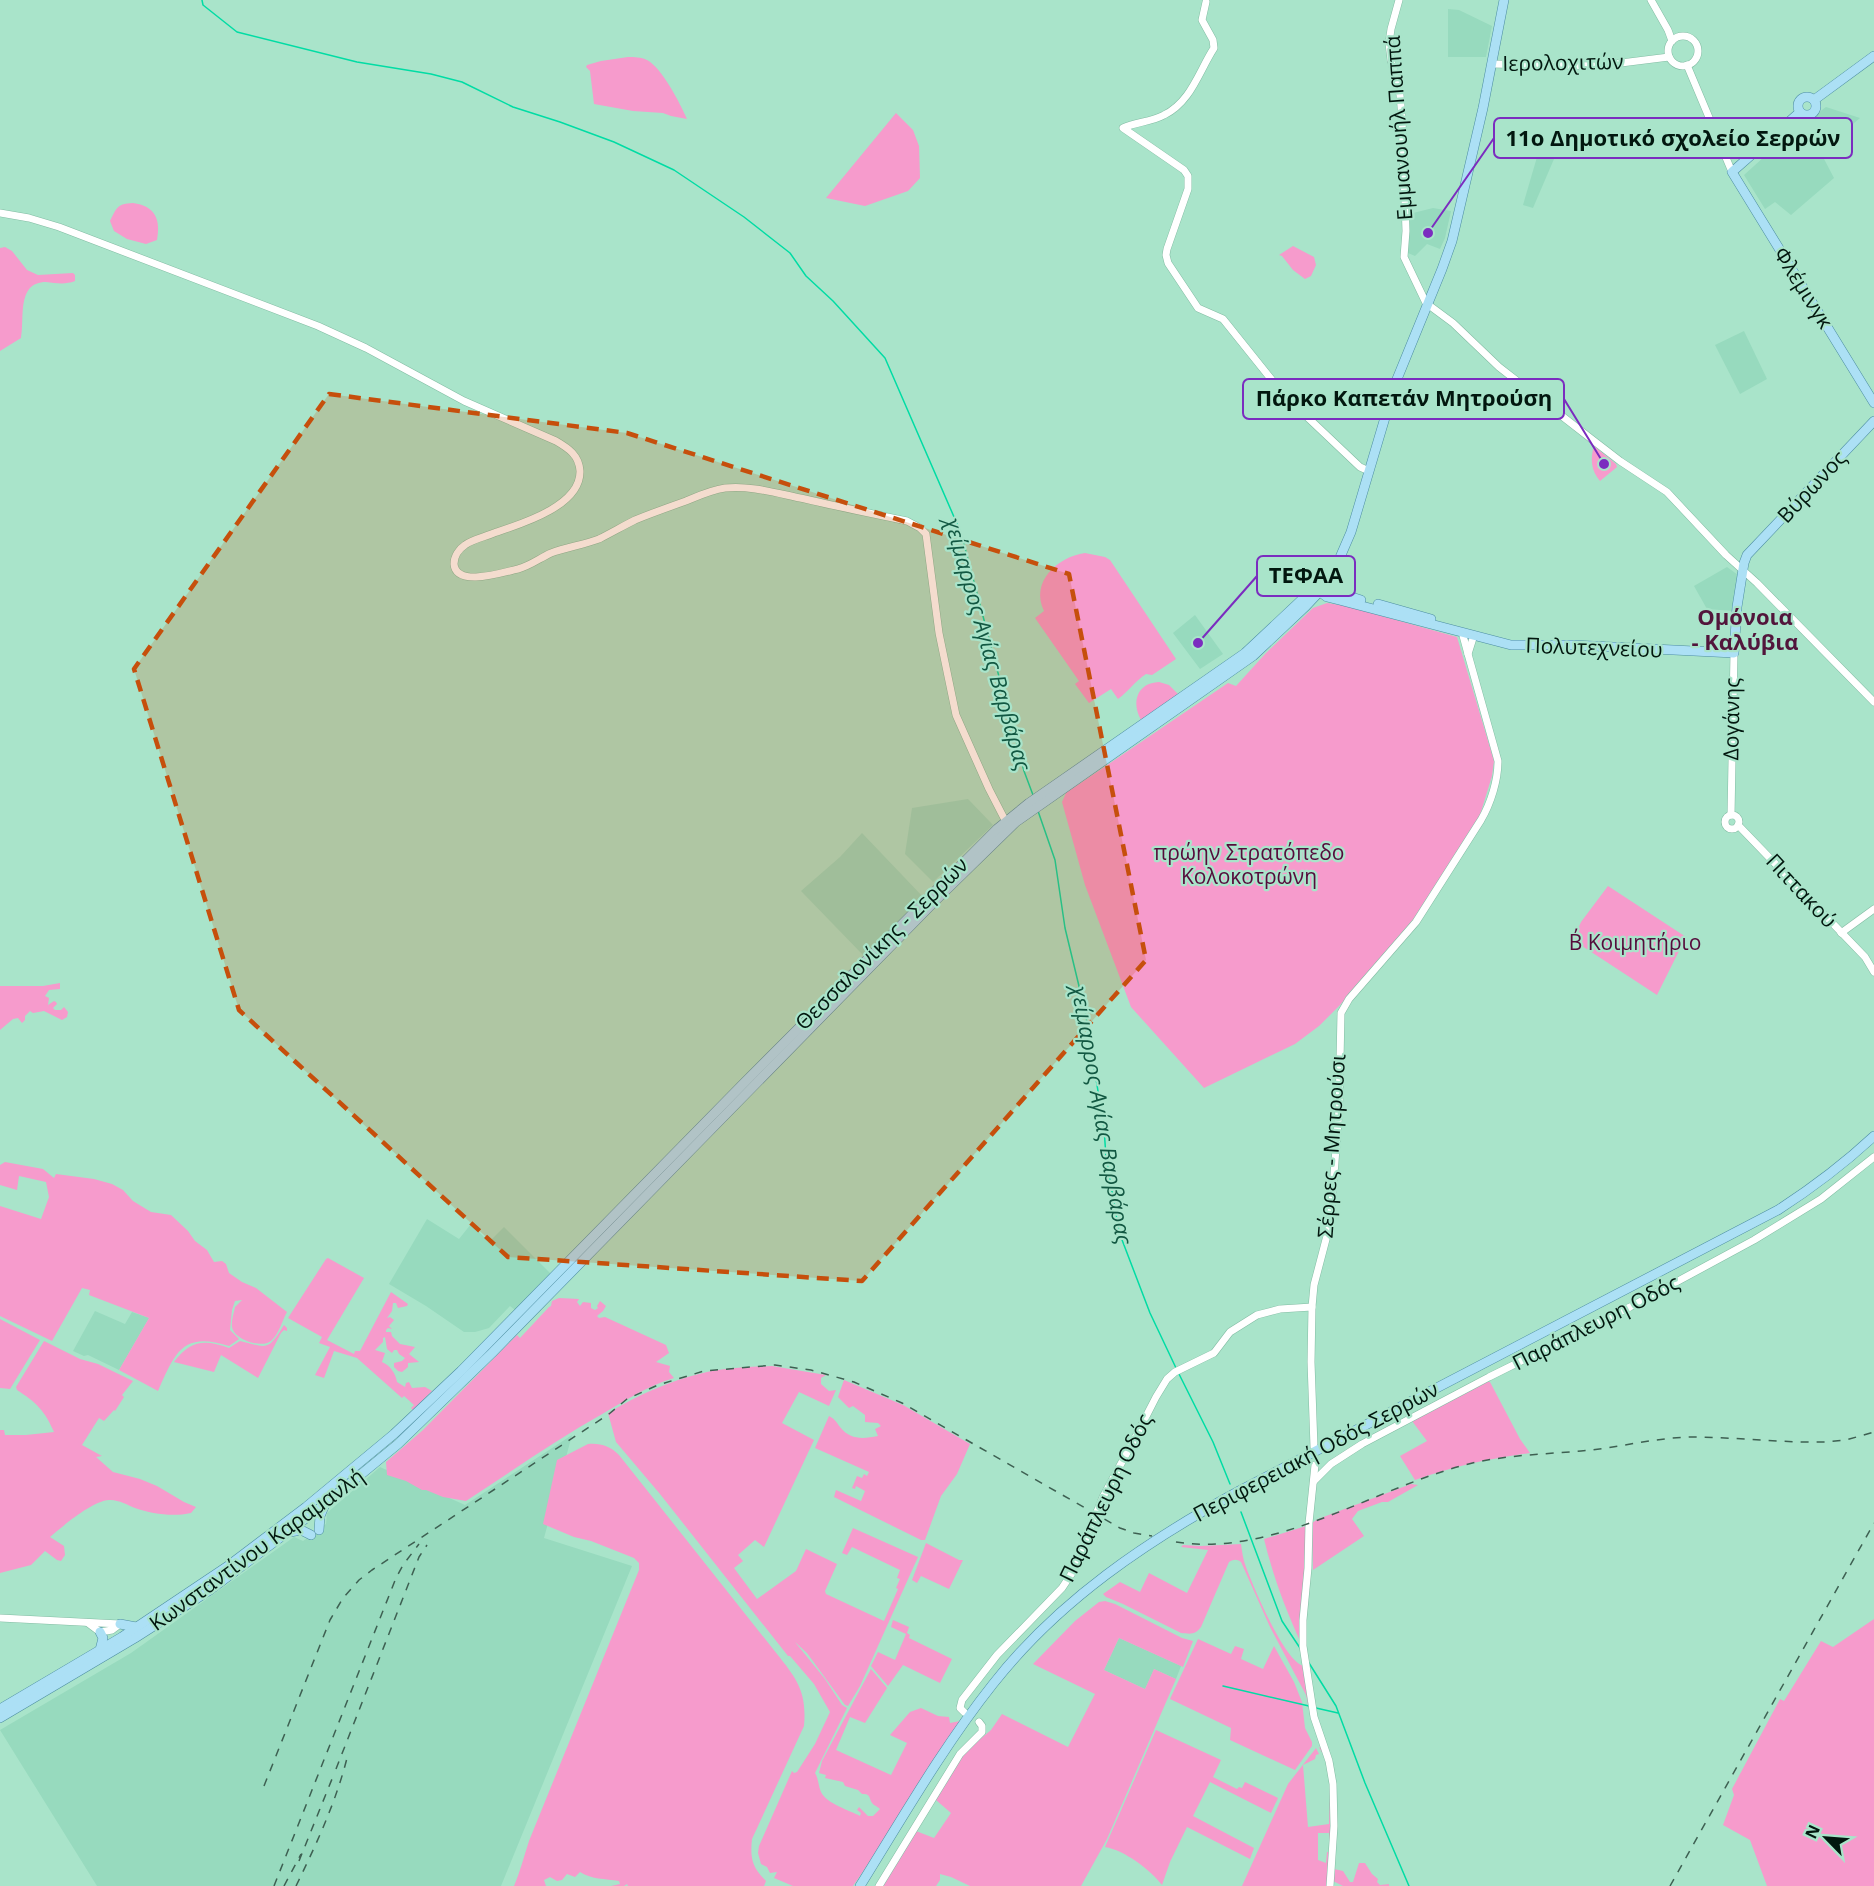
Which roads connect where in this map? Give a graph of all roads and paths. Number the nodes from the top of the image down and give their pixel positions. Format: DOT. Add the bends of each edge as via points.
graph roads {
  1 [pos="1399,0"];
  2 [pos="1504,0"];
  3 [pos="1651,0"];
  4 [pos="1656,0"];
  5 [pos="1206,2"];
  6 [pos="1679,37"];
  7 [pos="1672,41"];
  8 [pos="1874,56"];
  9 [pos="1669,57"];
  10 [pos="1492,64"];
  11 [pos="1687,65"];
  12 [pos="1732,172"];
  13 [pos="0,213"];
  14 [pos="1428,305"];
  15 [pos="1874,403"];
  16 [pos="1874,421"];
  17 [pos="1369,471"];
  18 [pos="1351,532"];
  19 [pos="1749,554"];
  20 [pos="1731,560"];
  21 [pos="1339,571"];
  22 [pos="1743,572"];
  23 [pos="1319,588"];
  24 [pos="1344,595"];
  25 [pos="1334,599"];
  26 [pos="1306,606"];
  27 [pos="1459,631"];
  28 [pos="1474,635"];
  29 [pos="1734,653"];
  30 [pos="1468,654"];
  31 [pos="1874,702"];
  32 [pos="1048,796"];
  33 [pos="1019,815"];
  34 [pos="1731,815"];
  35 [pos="1006,822"];
  36 [pos="1738,825"];
  37 [pos="1874,909"];
  38 [pos="1841,933"];
  39 [pos="1874,972"];
  40 [pos="1874,1136"];
  41 [pos="1874,1157"];
  42 [pos="1312,1307"];
  43 [pos="487,1351"];
  44 [pos="1314,1447"];
  45 [pos="1315,1465"];
  46 [pos="1314,1481"];
  47 [pos="325,1504"];
  48 [pos="288,1532"];
  49 [pos="0,1618"];
  50 [pos="88,1623"];
  51 [pos="120,1624"];
  52 [pos="136,1627"];
  53 [pos="100,1632"];
  54 [pos="100,1650"];
  55 [pos="0,1709"];
  56 [pos="964,1712"];
  57 [pos="0,1718"];
  58 [pos="979,1722"];
  59 [pos="861,1886"];
  60 [pos="879,1886"];
  61 [pos="1330,1886"];
  1 -- 14 [label="street, Εμμανουήλ Παππά" via="1389,46 1402,118 1404,257"];
  2 -- 10 [label="main road"];
  3 -- 7 [label="street"];
  4 -- 6 [label="street"];
  5 -- 17 [label="street" via="1202,20 1214,48 1189,93 1162,116 1123,128 1188,175 1186,198 1166,258 1198,308 1222,319 1284,395 1360,467"];
  6 -- 7 [label="street"];
  6 -- 11 [label="street" via="1690,38 1697,47 1696,58"];
  7 -- 9 [label="street"];
  8 -- 12 [label="main road" via="1814,100 1802,99 1798,104 1800,112"];
  9 -- 10 [label="street, Ιερολοχιτών" via="1597,66"];
  9 -- 11 [label="street" via="1676,64"];
  10 -- 14 [label="main road" via="1452,241"];
  11 -- 12 [label="street"];
  12 -- 15 [label="main road, Φλέμινγκ"];
  13 -- 35 [label="street" via="59,227 291,315 569,448 580,474 573,492 546,512 465,544 454,563 462,576 472,578 522,568 670,506 726,488 762,490 907,521 920,528 926,534 939,633 956,715"];
  14 -- 17 [label="main road" via="1398,376"];
  14 -- 20 [label="street" via="1594,441 1667,492"];
  16 -- 19 [label="main road, Βύρωνος"];
  17 -- 18 [label="main road"];
  18 -- 21 [label="main road"];
  18 -- 23 [label="main road" via="1336,565"];
  19 -- 20 [label="street"];
  19 -- 22 [label="main road, Δογάνης"];
  20 -- 22 [label="street"];
  21 -- 23 [label="main road"];
  21 -- 24 [label="main road" via="1338,588"];
  22 -- 29 [label="main road, Δογάνης"];
  22 -- 31 [label="street"];
  23 -- 24 [label="main road, Πολυτεχνείου"];
  23 -- 25 [label="main road, Πολυτεχνείου"];
  23 -- 26 [label="main road, Θεσσαλονίκης - Σερρών"];
  23 -- 32 [label="main road, Θεσσαλονίκης - Σερρών" via="1232,663"];
  24 -- 27 [label="main road, Πολυτεχνείου" via="1442,622"];
  25 -- 26 [label="main road"];
  25 -- 27 [label="main road, Πολυτεχνείου"];
  26 -- 32 [label="main road, Θεσσαλονίκης - Σερρών" via="1236,670"];
  27 -- 28 [label="main road, Πολυτεχνείου"];
  27 -- 30 [label="street, Σέρρες - Μητρούσι"];
  28 -- 29 [label="main road, Πολυτεχνείου" via="1519,646"];
  28 -- 30 [label="street"];
  29 -- 34 [label="street, Δογάνης"];
  30 -- 42 [label="street, Σέρρες - Μητρούσι" via="1497,755 1497,771 1485,814 1425,908 1341,1013 1339,1109 1329,1228"];
  32 -- 33 [label="main road, Θεσσαλονίκης - Σερρών"];
  33 -- 35 [label="main road, Θεσσαλονίκης - Σερρών"];
  33 -- 43 [label="main road, Θεσσαλονίκης - Σερρών"];
  34 -- 36 [label="street" via="1737,817"];
  34 -- 36 [label="street" via="1725,820 1726,826 1732,829"];
  35 -- 43 [label="main road, Θεσσαλονίκης - Σερρών" via="735,1092"];
  36 -- 38 [label="street, Πιττακού"];
  37 -- 38 [label="street"];
  38 -- 39 [label="street, Πιττακού"];
  40 -- 59 [label="main road, Περιφερειακή Οδός Σερρών" via="1809,1190 1760,1221 1239,1491 1133,1554 1055,1618 994,1683 947,1745"];
  41 -- 46 [label="street, Παράπλευρη Οδός" via="1821,1199 1754,1240 1362,1444 1331,1464"];
  42 -- 44 [label="street, Σέρρες - Μητρούσι"];
  42 -- 56 [label="street, Παράπλευρη Οδός" via="1257,1315 1237,1327 1208,1357 1175,1372 1159,1391 1103,1497 1072,1574 997,1655 962,1700 960,1708"];
  43 -- 47 [label="main road, Κωνσταντίνου Καραμανλή" via="423,1422"];
  43 -- 52 [label="main road, Κωνσταντίνου Καραμανλή" via="306,1507 228,1566"];
  45 -- 46 [label="street"];
  46 -- 61 [label="street" via="1303,1646 1314,1717 1333,1784"];
  47 -- 48 [label="main road, Κωνσταντίνου Καραμανλή"];
  47 -- 48 [label="main road" via="315,1532"];
  48 -- 57 [label="main road, Κωνσταντίνου Καραμανλή" via="197,1599"];
  49 -- 50 [label="street"];
  50 -- 51 [label="street"];
  50 -- 53 [label="street"];
  51 -- 52 [label="main road"];
  51 -- 53 [label="street"];
  52 -- 54 [label="main road, Κωνσταντίνου Καραμανλή"];
  53 -- 54 [label="main road"];
  54 -- 55 [label="main road, Κωνσταντίνου Καραμανλή"];
  58 -- 60 [label="street" via="982,1732 960,1754"];
}
